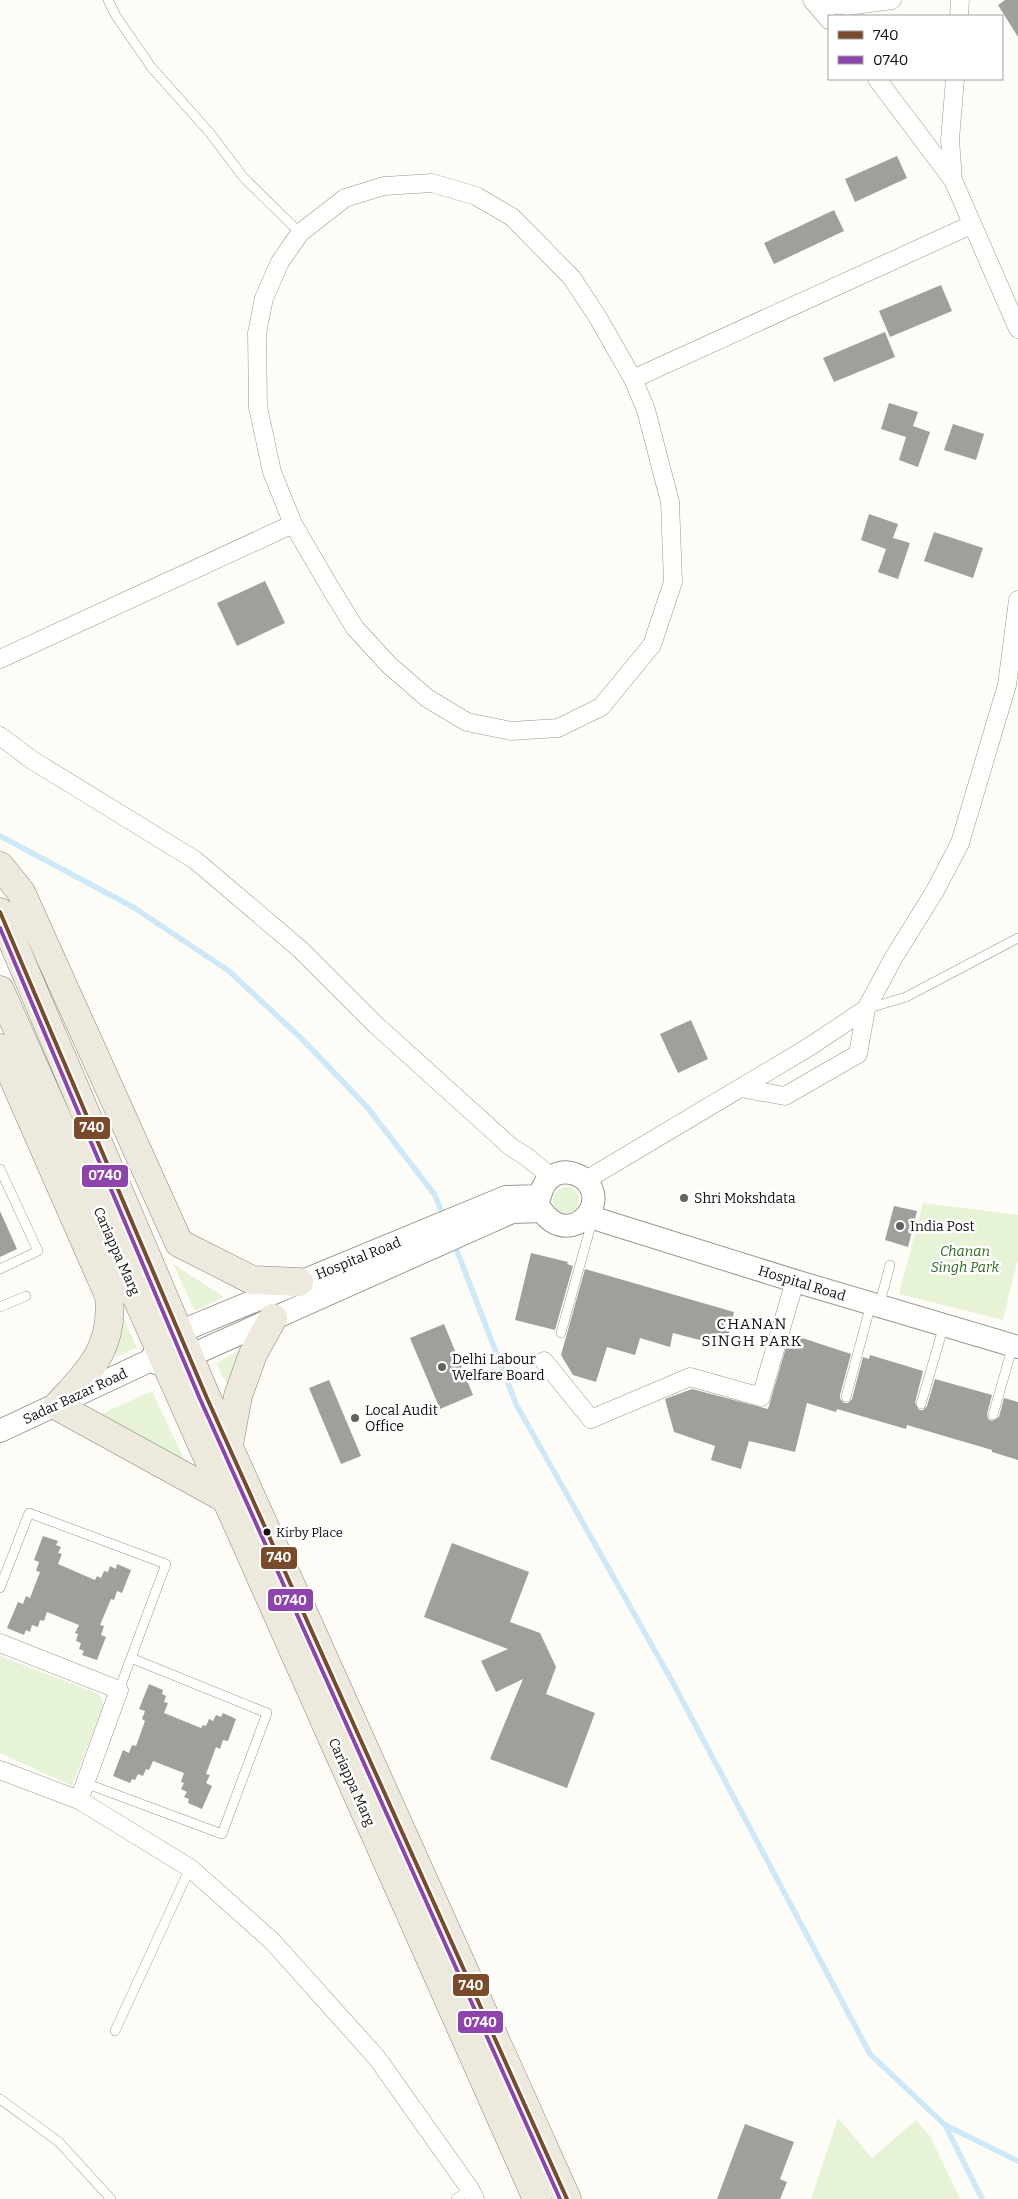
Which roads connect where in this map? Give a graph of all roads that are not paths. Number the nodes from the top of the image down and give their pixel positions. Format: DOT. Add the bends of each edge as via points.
graph roads {
  1 [pos="108,0"];
  2 [pos="812,0"];
  3 [pos="892,0"];
  4 [pos="960,0"];
  5 [pos="959,15"];
  6 [pos="828,19"];
  7 [pos="878,80"];
  8 [pos="955,80"];
  9 [pos="953,180"];
  10 [pos="971,225"];
  11 [pos="300,233"];
  12 [pos="1018,329"];
  13 [pos="633,379"];
  14 [pos="293,524"];
  15 [pos="1018,600"];
  16 [pos="0,659"];
  17 [pos="0,736"];
  18 [pos="0,866"];
  19 [pos="0,912"];
  20 [pos="1018,938"];
  21 [pos="0,990"];
  22 [pos="866,1009"];
  23 [pos="0,1048"];
  24 [pos="740,1088"];
  25 [pos="0,1169"];
  26 [pos="551,1177"];
  27 [pos="586,1180"];
  28 [pos="541,1203"];
  29 [pos="590,1217"];
  30 [pos="420,1243"];
  31 [pos="890,1265"];
  32 [pos="0,1268"];
  33 [pos="795,1281"];
  34 [pos="299,1282"];
  35 [pos="26,1296"];
  36 [pos="875,1305"];
  37 [pos="0,1307"];
  38 [pos="273,1318"];
  39 [pos="944,1325"];
  40 [pos="561,1333"];
  41 [pos="1015,1346"];
  42 [pos="169,1352"];
  43 [pos="544,1362"];
  44 [pos="846,1397"];
  45 [pos="921,1404"];
  46 [pos="57,1406"];
  47 [pos="993,1415"];
  48 [pos="0,1431"];
  49 [pos="229,1445"];
  50 [pos="226,1499"];
  51 [pos="0,1588"];
  52 [pos="0,1643"];
  53 [pos="131,1658"];
  54 [pos="119,1690"];
  55 [pos="345,1734"];
  56 [pos="0,1770"];
  57 [pos="85,1783"];
  58 [pos="79,1800"];
  59 [pos="190,1868"];
  60 [pos="116,2031"];
  61 [pos="0,2099"];
  62 [pos="467,2196"];
  63 [pos="111,2199"];
  64 [pos="537,2199"];
  65 [pos="567,2199"];
  1 -- 11 [label="lane" via="152,68 210,133 244,178"];
  2 -- 3 [label="street" via="846,6"];
  2 -- 6 [label="street"];
  4 -- 5 [label="street"];
  7 -- 9 [label="street"];
  8 -- 9 [label="street" via="950,140"];
  9 -- 10 [label="street"];
  10 -- 12 [label="street"];
  10 -- 13 [label="street"];
  11 -- 13 [label="street" via="345,198 384,186 432,183 476,196 512,217 572,278"];
  11 -- 14 [label="street" via="280,262 264,298 257,334 258,407 272,472"];
  13 -- 14 [label="street" via="646,410 670,502 673,582 652,645 601,706 558,728 510,732 467,722 427,698 389,665 356,628"];
  14 -- 16 [label="street"];
  15 -- 22 [label="street" via="1007,685 960,843"];
  17 -- 26 [label="street" via="32,760 195,860 301,950 376,1025 511,1147"];
  18 -- 34 [label="main road" via="22,892 179,1243 252,1280"];
  19 -- 42 [label="main road, Cariappa Marg"];
  20 -- 22 [label="lane" via="906,997"];
  21 -- 42 [label="main road, Cariappa Marg"];
  22 -- 24 [label="street"];
  22 -- 24 [label="street" via="858,1054 785,1096"];
  23 -- 46 [label="main road" via="109,1296 109,1326 101,1354"];
  24 -- 27 [label="street"];
  25 -- 32 [label="lane" via="38,1251"];
  26 -- 27 [label="street" via="565,1172"];
  26 -- 28 [label="street" via="541,1188"];
  27 -- 29 [label="street" via="593,1194"];
  28 -- 29 [label="street" via="547,1217 560,1225 575,1224"];
  28 -- 30 [label="street, Hospital Road" via="506,1197 491,1212"];
  29 -- 33 [label="street, Hospital Road"];
  29 -- 40 [label="lane"];
  30 -- 34 [label="street, Hospital Road"];
  30 -- 38 [label="street, Hospital Road"];
  31 -- 36 [label="lane"];
  33 -- 36 [label="street, Hospital Road"];
  33 -- 43 [label="street" via="761,1397 690,1377 591,1420"];
  34 -- 42 [label="street, Hospital Road"];
  35 -- 37 [label="lane"];
  36 -- 39 [label="street, Hospital Road"];
  36 -- 44 [label="lane"];
  38 -- 42 [label="street, Hospital Road"];
  38 -- 49 [label="main road" via="253,1354 238,1396"];
  39 -- 41 [label="street, Hospital Road"];
  39 -- 45 [label="lane"];
  41 -- 47 [label="lane"];
  42 -- 46 [label="street, Sadar Bazar Road"];
  42 -- 49 [label="main road, Cariappa Marg"];
  42 -- 50 [label="main road, Cariappa Marg"];
  46 -- 48 [label="street, Sadar Bazar Road"];
  46 -- 50 [label="main road"];
  49 -- 55 [label="main road, Cariappa Marg"];
  50 -- 55 [label="main road, Cariappa Marg"];
  51 -- 53 [label="lane" via="29,1513 166,1564"];
  52 -- 54 [label="street"];
  53 -- 54 [label="lane"];
  53 -- 57 [label="lane" via="267,1713 222,1834"];
  54 -- 57 [label="street"];
  55 -- 64 [label="main road, Cariappa Marg"];
  55 -- 65 [label="main road, Cariappa Marg"];
  56 -- 58 [label="street"];
  57 -- 58 [label="street"];
  58 -- 59 [label="street"];
  59 -- 60 [label="lane"];
  59 -- 62 [label="street" via="272,1942 377,2058"];
  61 -- 63 [label="lane" via="59,2142"];
}
